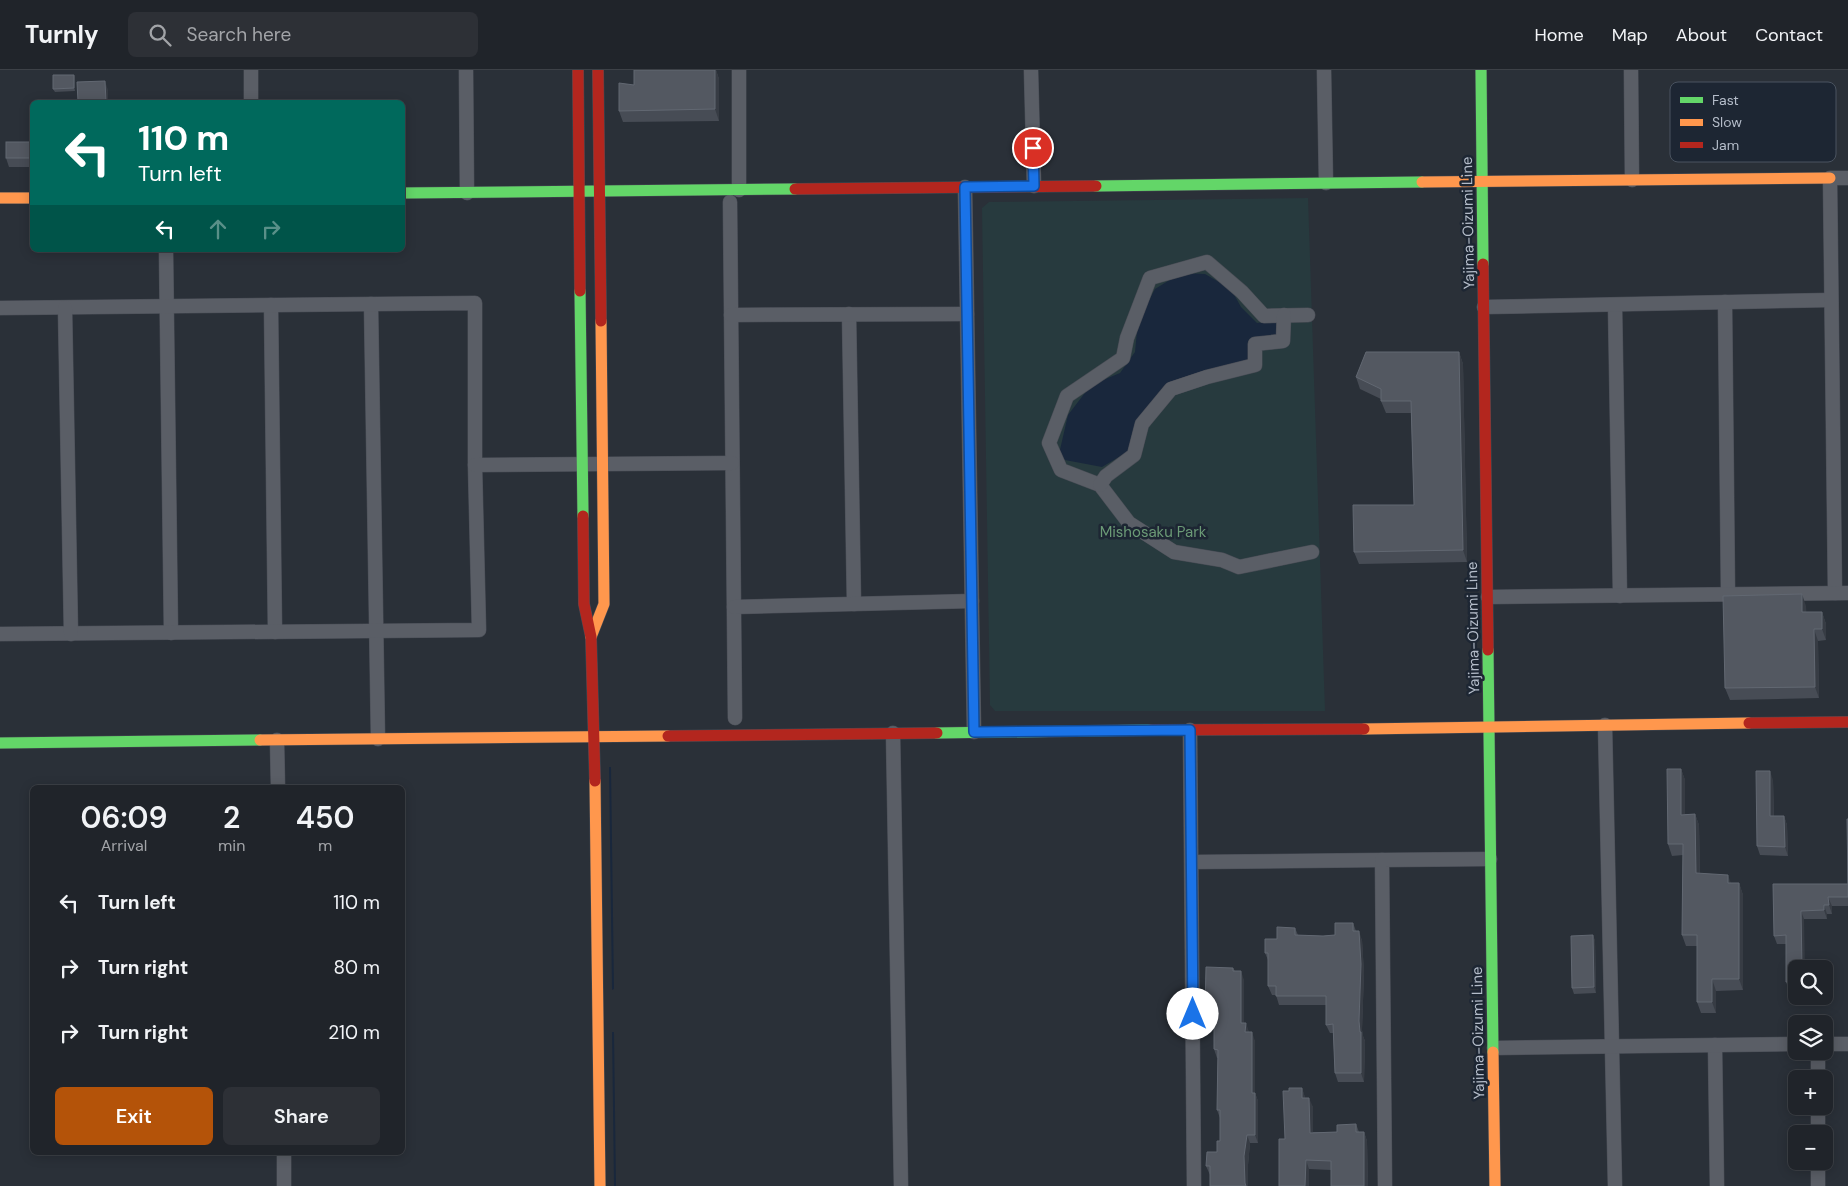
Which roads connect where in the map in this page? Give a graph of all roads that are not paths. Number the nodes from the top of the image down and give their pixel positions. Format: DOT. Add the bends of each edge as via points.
graph roads {
  1 [pos="251,70"];
  2 [pos="466,70"];
  3 [pos="578,70"];
  4 [pos="598,70"];
  5 [pos="740,70"];
  6 [pos="1032,70"];
  7 [pos="1324,70"];
  8 [pos="1481,70"];
  9 [pos="1631,70"];
  10 [pos="251,100"];
  11 [pos="1830,178"];
  12 [pos="1848,178"];
  13 [pos="1632,180"];
  14 [pos="1483,181"];
  15 [pos="1326,183"];
  16 [pos="1034,186"];
  17 [pos="965,187"];
  18 [pos="739,190"];
  19 [pos="600,191"];
  20 [pos="579,192"];
  21 [pos="405,193"];
  22 [pos="467,193"];
  23 [pos="0,198"];
  24 [pos="30,198"];
  25 [pos="730,202"];
  26 [pos="166,252"];
  27 [pos="1832,300"];
  28 [pos="1725,302"];
  29 [pos="370,304"];
  30 [pos="271,305"];
  31 [pos="1616,305"];
  32 [pos="167,307"];
  33 [pos="0,308"];
  34 [pos="65,308"];
  35 [pos="1484,308"];
  36 [pos="849,314"];
  37 [pos="967,314"];
  38 [pos="731,315"];
  39 [pos="1284,315"];
  40 [pos="1308,315"];
  41 [pos="732,463"];
  42 [pos="583,464"];
  43 [pos="604,464"];
  44 [pos="475,465"];
  45 [pos="1100,485"];
  46 [pos="1312,552"];
  47 [pos="1842,593"];
  48 [pos="1728,594"];
  49 [pos="1620,596"];
  50 [pos="1488,597"];
  51 [pos="972,601"];
  52 [pos="854,604"];
  53 [pos="734,607"];
  54 [pos="375,631"];
  55 [pos="275,632"];
  56 [pos="171,633"];
  57 [pos="0,634"];
  58 [pos="71,634"];
  59 [pos="592,637"];
  60 [pos="735,718"];
  61 [pos="1848,722"];
  62 [pos="1605,725"];
  63 [pos="1489,728"];
  64 [pos="1190,730"];
  65 [pos="974,732"];
  66 [pos="894,733"];
  67 [pos="594,736"];
  68 [pos="378,738"];
  69 [pos="277,740"];
  70 [pos="0,743"];
  71 [pos="278,785"];
  72 [pos="1490,859"];
  73 [pos="1382,860"];
  74 [pos="1192,862"];
  75 [pos="1788,1044"];
  76 [pos="1833,1044"];
  77 [pos="1848,1044"];
  78 [pos="1715,1045"];
  79 [pos="1613,1046"];
  80 [pos="1494,1048"];
  81 [pos="284,1155"];
  82 [pos="1818,1170"];
  83 [pos="284,1186"];
  84 [pos="600,1186"];
  85 [pos="901,1186"];
  86 [pos="1194,1186"];
  87 [pos="1385,1186"];
  88 [pos="1495,1186"];
  89 [pos="1615,1186"];
  90 [pos="1717,1186"];
  91 [pos="1818,1186"];
  1 -- 10 [label="street"];
  2 -- 22 [label="street"];
  3 -- 20 [label="street"];
  4 -- 19 [label="street"];
  5 -- 18 [label="street"];
  6 -- 16 [label="street"];
  7 -- 15 [label="street"];
  8 -- 14 [label="street, Yajima-Oizumi Line"];
  9 -- 13 [label="street"];
  11 -- 12 [label="street"];
  11 -- 13 [label="street"];
  11 -- 27 [label="street"];
  13 -- 14 [label="street"];
  14 -- 15 [label="street"];
  14 -- 35 [label="street, Yajima-Oizumi Line"];
  15 -- 16 [label="street"];
  16 -- 17 [label="street"];
  17 -- 18 [label="street"];
  17 -- 37 [label="street"];
  18 -- 19 [label="street"];
  19 -- 20 [label="street"];
  19 -- 43 [label="street"];
  20 -- 22 [label="street"];
  20 -- 42 [label="street"];
  21 -- 22 [label="street"];
  23 -- 24 [label="street"];
  25 -- 38 [label="street"];
  26 -- 32 [label="street"];
  27 -- 28 [label="street"];
  27 -- 47 [label="street"];
  28 -- 31 [label="street"];
  28 -- 48 [label="street"];
  29 -- 30 [label="street"];
  29 -- 44 [label="street" via="475,303"];
  29 -- 54 [label="street"];
  30 -- 32 [label="street"];
  30 -- 55 [label="street"];
  31 -- 35 [label="street"];
  31 -- 49 [label="street"];
  32 -- 34 [label="street"];
  32 -- 56 [label="street"];
  33 -- 34 [label="street"];
  34 -- 58 [label="street"];
  35 -- 50 [label="street, Yajima-Oizumi Line"];
  36 -- 37 [label="street"];
  36 -- 38 [label="street"];
  36 -- 52 [label="street"];
  37 -- 51 [label="street"];
  38 -- 41 [label="street"];
  39 -- 40 [label="street"];
  39 -- 45 [label="street" via="1283,341 1255,344 1255,365 1171,389 1142,424 1134,455 1106,476"];
  39 -- 45 [label="street" via="1264,316 1207,262 1150,278 1127,338 1123,358 1067,396 1049,443 1061,470"];
  41 -- 43 [label="street"];
  41 -- 53 [label="street"];
  42 -- 43 [label="street"];
  42 -- 44 [label="street"];
  42 -- 59 [label="street" via="584,604"];
  43 -- 59 [label="street" via="604,604"];
  44 -- 54 [label="street" via="479,630"];
  45 -- 46 [label="street" via="1128,523 1174,552 1222,560 1239,567"];
  47 -- 48 [label="street"];
  48 -- 49 [label="street"];
  49 -- 50 [label="street"];
  50 -- 63 [label="street, Yajima-Oizumi Line"];
  51 -- 52 [label="street"];
  51 -- 65 [label="street"];
  52 -- 53 [label="street"];
  53 -- 60 [label="street"];
  54 -- 55 [label="street"];
  54 -- 68 [label="street"];
  55 -- 56 [label="street"];
  56 -- 58 [label="street"];
  57 -- 58 [label="street"];
  59 -- 67 [label="street"];
  61 -- 62 [label="street"];
  62 -- 63 [label="street"];
  62 -- 79 [label="street"];
  63 -- 64 [label="street"];
  63 -- 72 [label="street, Yajima-Oizumi Line"];
  64 -- 65 [label="street"];
  64 -- 74 [label="street"];
  65 -- 66 [label="street"];
  66 -- 67 [label="street"];
  66 -- 85 [label="street"];
  67 -- 68 [label="street"];
  67 -- 84 [label="street"];
  68 -- 69 [label="street"];
  69 -- 70 [label="street"];
  69 -- 71 [label="street"];
  72 -- 73 [label="street"];
  72 -- 80 [label="street, Yajima-Oizumi Line"];
  73 -- 74 [label="street"];
  73 -- 87 [label="street"];
  74 -- 86 [label="street"];
  75 -- 78 [label="street"];
  76 -- 77 [label="street"];
  78 -- 79 [label="street"];
  78 -- 90 [label="street"];
  79 -- 80 [label="street"];
  79 -- 89 [label="street"];
  80 -- 88 [label="street, Yajima-Oizumi Line"];
  81 -- 83 [label="street"];
  82 -- 91 [label="street"];
}
